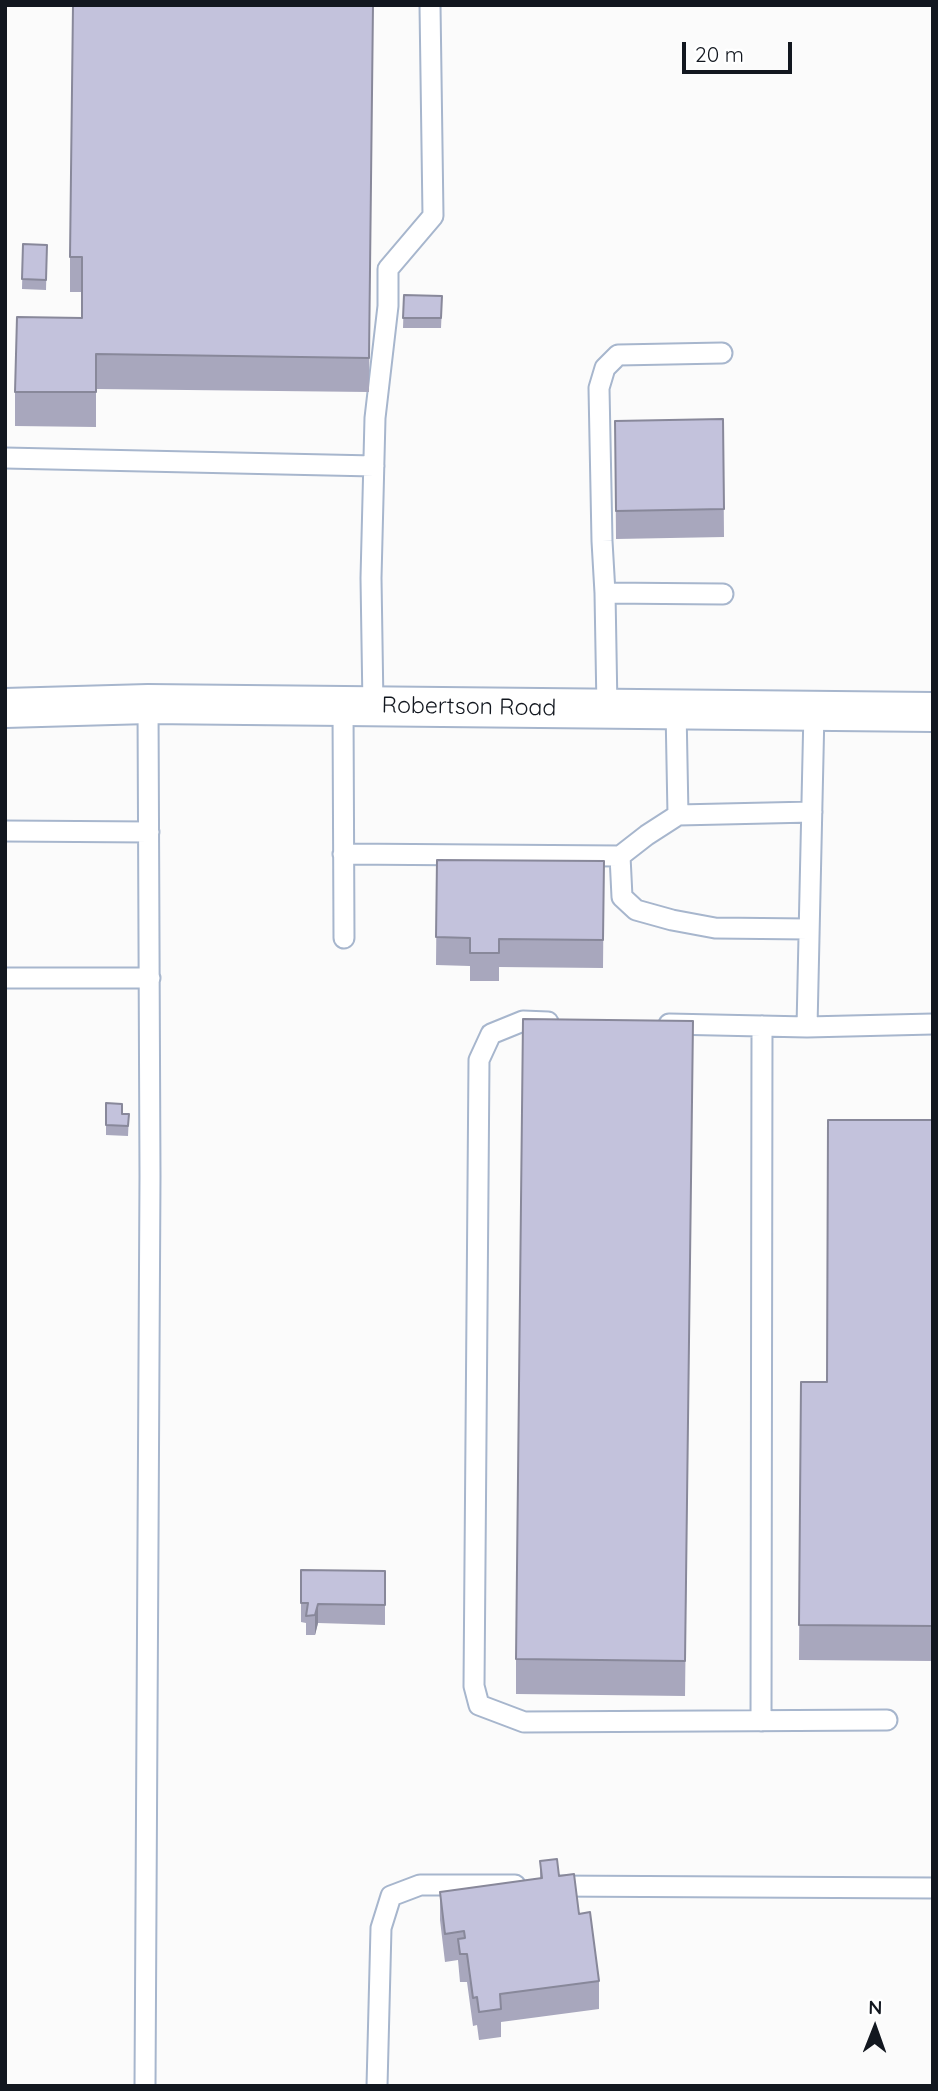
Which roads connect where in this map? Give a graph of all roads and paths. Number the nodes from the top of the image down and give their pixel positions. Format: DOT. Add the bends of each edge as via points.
graph roads {
  1 [pos="430,5"];
  2 [pos="722,353"];
  3 [pos="5,458"];
  4 [pos="374,466"];
  5 [pos="605,593"];
  6 [pos="723,594"];
  7 [pos="148,704"];
  8 [pos="358,706"];
  9 [pos="5,708"];
  10 [pos="607,708"];
  11 [pos="676,709"];
  12 [pos="814,711"];
  13 [pos="933,712"];
  14 [pos="812,812"];
  15 [pos="678,815"];
  16 [pos="5,831"];
  17 [pos="149,832"];
  18 [pos="344,854"];
  19 [pos="620,856"];
  20 [pos="808,929"];
  21 [pos="344,938"];
  22 [pos="5,978"];
  23 [pos="150,978"];
  24 [pos="563,1022"];
  25 [pos="656,1024"];
  26 [pos="933,1024"];
  27 [pos="762,1026"];
  28 [pos="807,1027"];
  29 [pos="887,1720"];
  30 [pos="761,1721"];
  31 [pos="933,1888"];
  32 [pos="145,2086"];
  33 [pos="377,2086"];
  1 -- 4 [label="lane" via="433,216 388,270"];
  2 -- 5 [label="lane" via="618,355 605,368 598,388"];
  3 -- 4 [label="lane"];
  4 -- 8 [label="lane"];
  5 -- 6 [label="lane"];
  5 -- 10 [label="lane"];
  7 -- 8 [label="street, Robertson Road"];
  7 -- 9 [label="street, Robertson Road"];
  7 -- 17 [label="lane"];
  8 -- 10 [label="street, Robertson Road"];
  8 -- 18 [label="lane"];
  10 -- 11 [label="street, Robertson Road"];
  11 -- 12 [label="street, Robertson Road"];
  11 -- 15 [label="lane"];
  12 -- 13 [label="street, Robertson Road"];
  12 -- 14 [label="lane"];
  14 -- 15 [label="lane"];
  14 -- 20 [label="lane"];
  15 -- 19 [label="lane"];
  16 -- 17 [label="lane"];
  17 -- 23 [label="lane"];
  18 -- 19 [label="lane"];
  18 -- 21 [label="lane"];
  19 -- 20 [label="lane" via="622,897 636,910 715,928"];
  20 -- 28 [label="lane"];
  22 -- 23 [label="lane"];
  23 -- 32 [label="lane"];
  24 -- 30 [label="lane" via="523,1021 491,1034 479,1060 474,1686 479,1705 523,1722"];
  25 -- 27 [label="lane"];
  26 -- 28 [label="lane"];
  27 -- 28 [label="lane"];
  27 -- 30 [label="lane"];
  29 -- 30 [label="lane"];
  31 -- 33 [label="lane" via="420,1885 391,1896 381,1928"];
}
